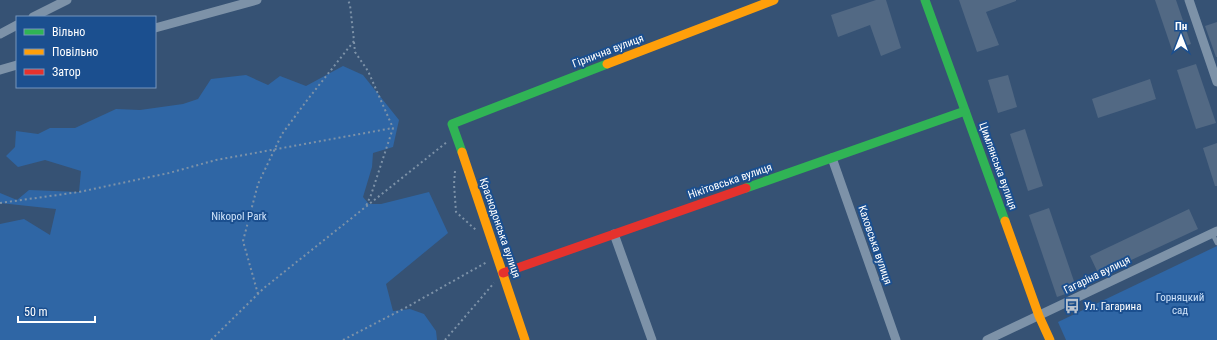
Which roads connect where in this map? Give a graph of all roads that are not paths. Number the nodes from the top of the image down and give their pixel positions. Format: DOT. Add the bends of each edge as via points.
graph roads {
  1 [pos="67,0"];
  2 [pos="257,0"];
  3 [pos="774,0"];
  4 [pos="925,0"];
  5 [pos="1189,0"];
  6 [pos="35,16"];
  7 [pos="16,26"];
  8 [pos="156,28"];
  9 [pos="0,34"];
  10 [pos="16,66"];
  11 [pos="0,70"];
  12 [pos="1217,82"];
  13 [pos="966,111"];
  14 [pos="452,124"];
  15 [pos="832,158"];
  16 [pos="1214,232"];
  17 [pos="614,234"];
  18 [pos="1217,243"];
  19 [pos="503,273"];
  20 [pos="1039,316"];
  21 [pos="525,340"];
  22 [pos="652,340"];
  23 [pos="896,340"];
  24 [pos="987,340"];
  25 [pos="1050,340"];
  1 -- 6 [label="street"];
  2 -- 8 [label="street"];
  3 -- 14 [label="street, Гірнична вулиця"];
  4 -- 13 [label="street, Цимлянська вулиця"];
  5 -- 12 [label="street"];
  7 -- 9 [label="street"];
  10 -- 11 [label="street"];
  13 -- 15 [label="street, Нікітовська вулиця"];
  13 -- 20 [label="street, Цимлянська вулиця"];
  14 -- 19 [label="street, Краснодонська вулиця"];
  15 -- 17 [label="street, Нікітовська вулиця"];
  15 -- 23 [label="street, Каховська вулиця"];
  16 -- 18 [label="lane"];
  16 -- 20 [label="street, Гагаріна вулиця"];
  17 -- 19 [label="street, Нікітовська вулиця"];
  17 -- 22 [label="street"];
  19 -- 21 [label="street, Краснодонська вулиця"];
  20 -- 24 [label="street, Гагаріна вулиця"];
  20 -- 25 [label="street, Цимлянська вулиця"];
}
